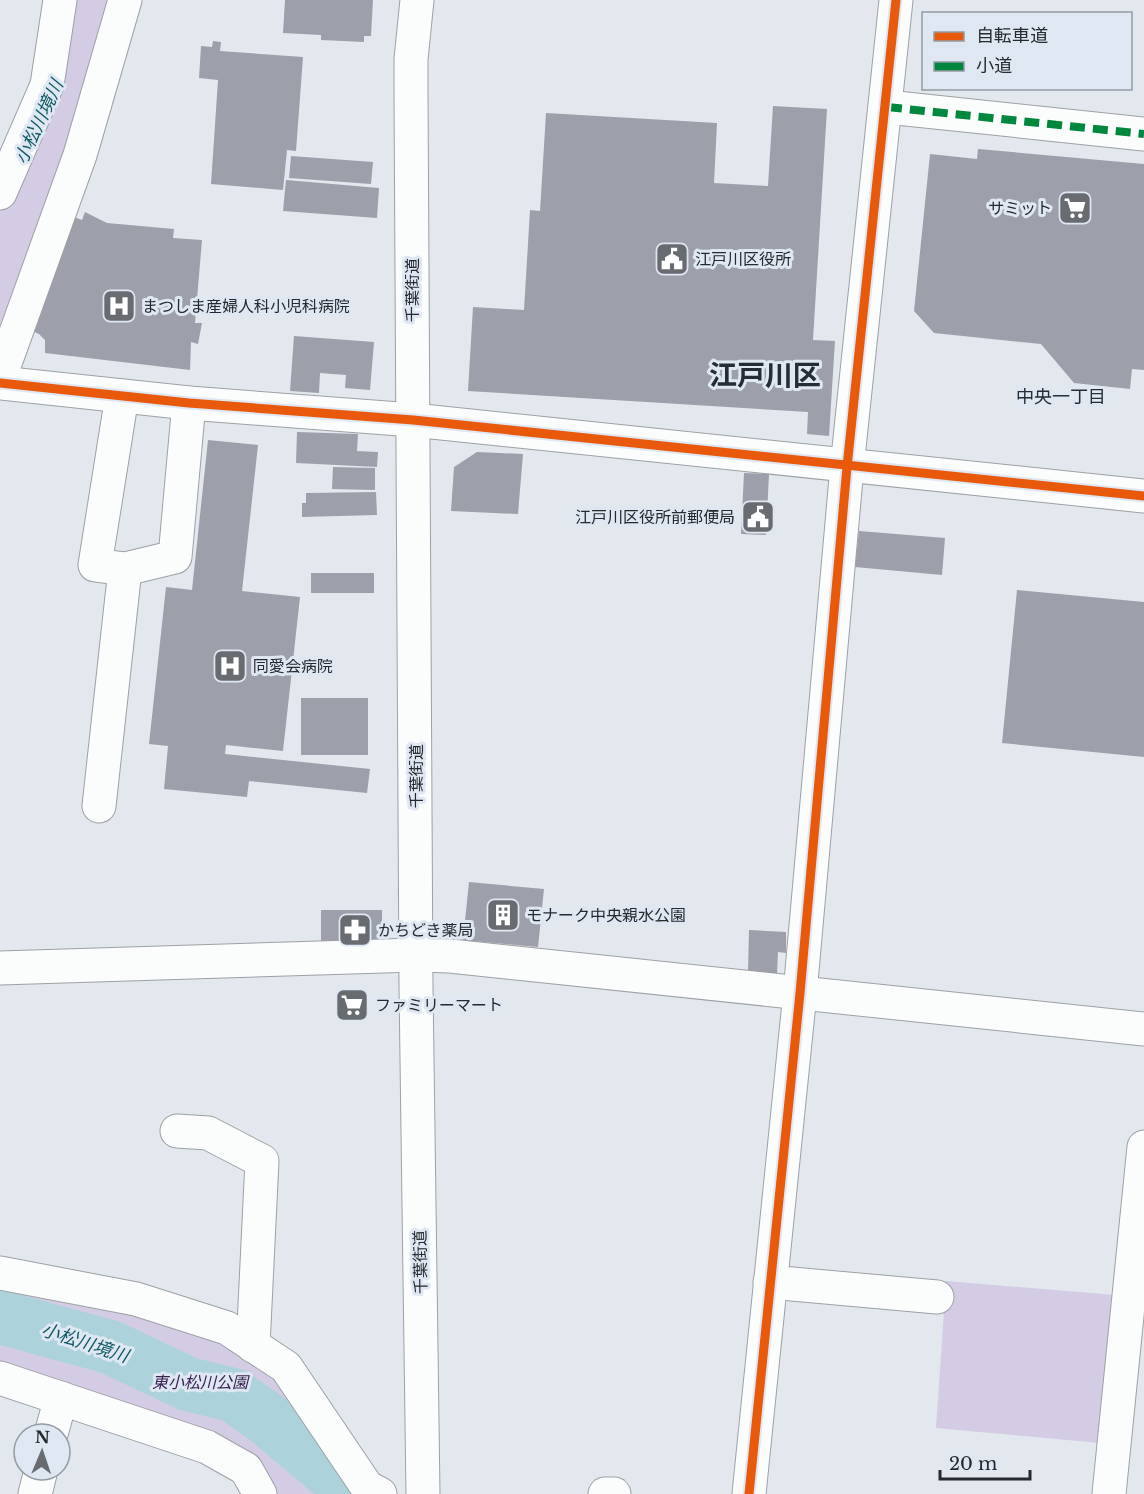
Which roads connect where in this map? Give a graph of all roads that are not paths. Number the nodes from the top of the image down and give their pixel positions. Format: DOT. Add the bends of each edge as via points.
graph roads {
  1 [pos="60,0"];
  2 [pos="125,0"];
  3 [pos="403,0"];
  4 [pos="417,0"];
  5 [pos="896,0"];
  6 [pos="411,59"];
  7 [pos="887,107"];
  8 [pos="1144,134"];
  9 [pos="0,193"];
  10 [pos="0,377"];
  11 [pos="0,383"];
  12 [pos="122,396"];
  13 [pos="189,403"];
  14 [pos="413,420"];
  15 [pos="847,467"];
  16 [pos="1144,496"];
  17 [pos="125,569"];
  18 [pos="99,806"];
  19 [pos="416,955"];
  20 [pos="0,968"];
  21 [pos="800,993"];
  22 [pos="1144,1029"];
  23 [pos="177,1131"];
  24 [pos="1144,1147"];
  25 [pos="0,1273"];
  26 [pos="770,1282"];
  27 [pos="937,1297"];
  28 [pos="253,1346"];
  29 [pos="0,1378"];
  30 [pos="61,1398"];
  31 [pos="54,1422"];
  32 [pos="260,1494"];
  33 [pos="380,1494"];
  34 [pos="423,1494"];
  35 [pos="605,1494"];
  36 [pos="614,1494"];
  37 [pos="749,1494"];
  38 [pos="1109,1494"];
  1 -- 9 [label="main road" via="46,85"];
  2 -- 10 [label="main road" via="80,155"];
  3 -- 6 [label="main road, 千葉街道"];
  4 -- 6 [label="main road, 千葉街道"];
  5 -- 7 [label="main road"];
  6 -- 14 [label="main road, 千葉街道"];
  7 -- 8 [label="main road"];
  7 -- 15 [label="main road"];
  11 -- 12 [label="main road"];
  12 -- 13 [label="main road"];
  12 -- 17 [label="main road" via="94,565"];
  13 -- 14 [label="main road"];
  13 -- 17 [label="main road" via="175,557"];
  14 -- 15 [label="main road"];
  14 -- 19 [label="main road, 千葉街道"];
  15 -- 16 [label="main road"];
  15 -- 21 [label="main road"];
  17 -- 18 [label="main road"];
  19 -- 20 [label="main road"];
  19 -- 21 [label="main road"];
  19 -- 34 [label="main road, 千葉街道"];
  21 -- 22 [label="main road"];
  21 -- 26 [label="main road"];
  23 -- 28 [label="main road" via="208,1133 262,1161"];
  24 -- 38 [label="main road"];
  25 -- 28 [label="main road" via="136,1299 227,1328"];
  26 -- 27 [label="main road"];
  26 -- 37 [label="main road"];
  28 -- 33 [label="main road" via="286,1367 367,1487"];
  29 -- 30 [label="main road"];
  30 -- 31 [label="main road"];
  30 -- 32 [label="main road" via="207,1447 246,1469"];
  35 -- 36 [label="main road"];
}
